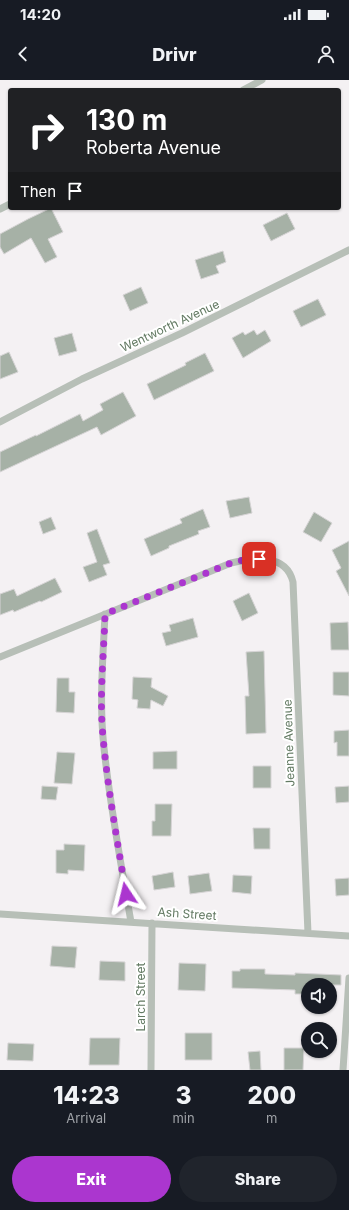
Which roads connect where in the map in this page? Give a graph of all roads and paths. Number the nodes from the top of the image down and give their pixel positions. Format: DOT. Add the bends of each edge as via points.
graph roads {
  1 [pos="262,80"];
  2 [pos="247,88"];
  3 [pos="349,250"];
  4 [pos="0,422"];
  5 [pos="105,614"];
  6 [pos="0,657"];
  7 [pos="0,914"];
  8 [pos="131,922"];
  9 [pos="152,923"];
  10 [pos="308,933"];
  11 [pos="349,936"];
  12 [pos="349,978"];
  13 [pos="151,1070"];
  14 [pos="342,1070"];
  1 -- 2 [label="street"];
  3 -- 4 [label="street, Wentworth Avenue" via="182,334 82,379"];
  5 -- 6 [label="street"];
  5 -- 8 [label="street" via="102,701 104,747"];
  5 -- 10 [label="street, Jeanne Avenue" via="231,563 251,558 274,562 291,574"];
  7 -- 8 [label="street, Ash Street"];
  8 -- 9 [label="street, Ash Street"];
  9 -- 10 [label="street, Ash Street"];
  9 -- 13 [label="street, Larch Street"];
  10 -- 11 [label="street, Ash Street"];
  12 -- 14 [label="street"];
}
